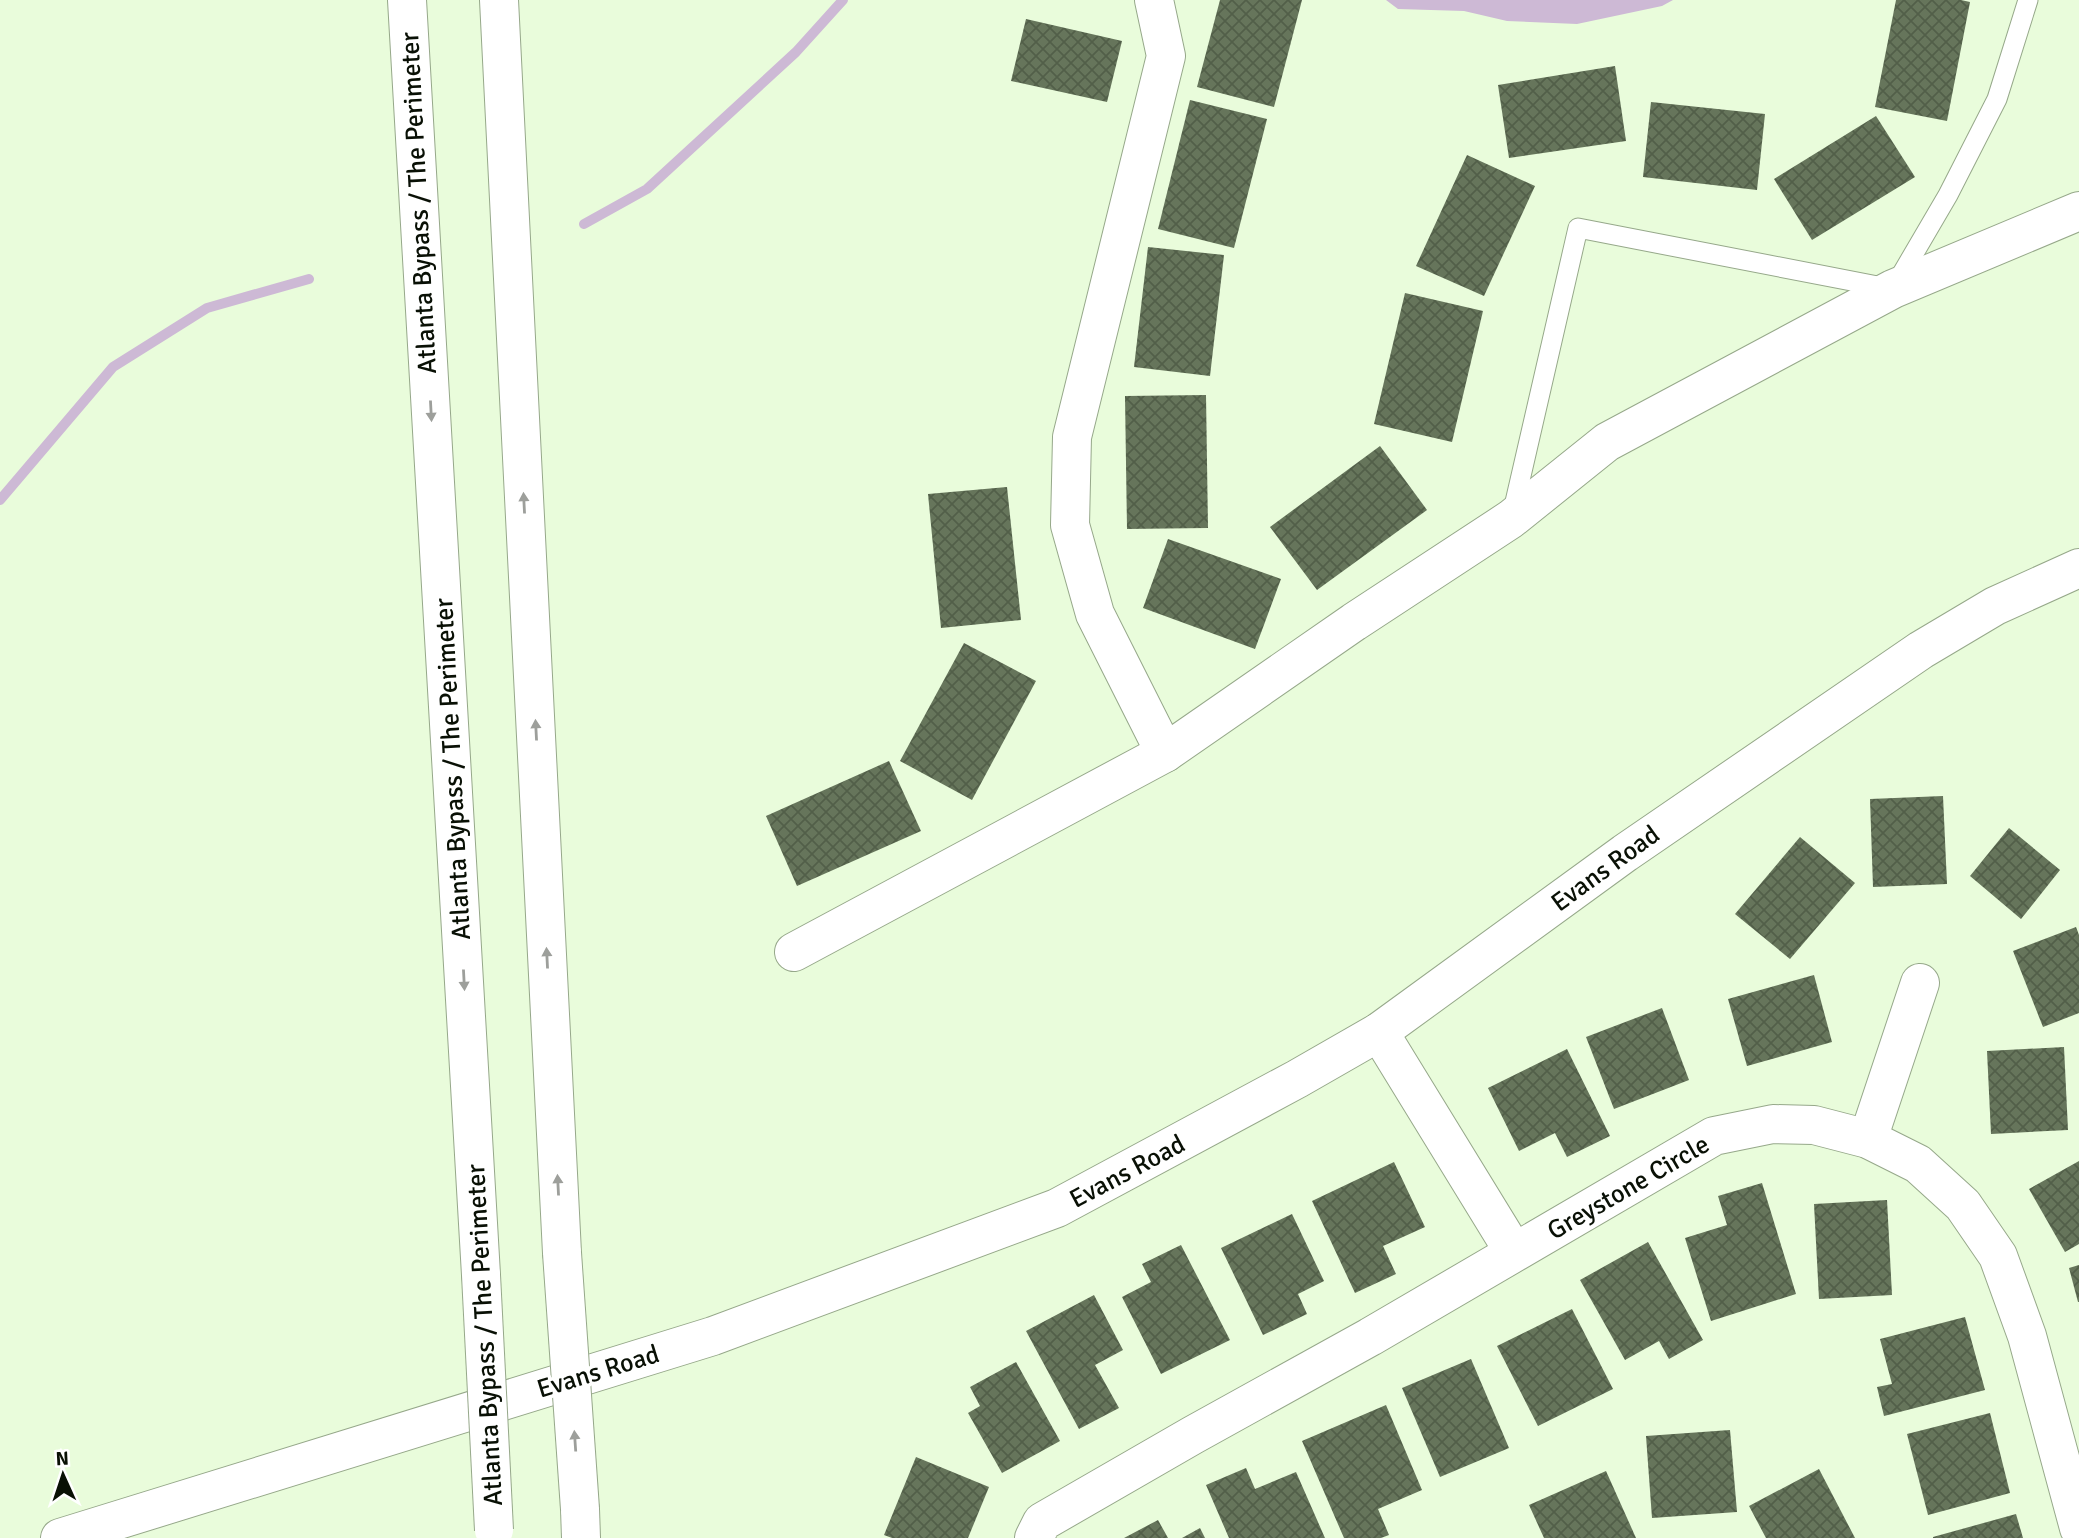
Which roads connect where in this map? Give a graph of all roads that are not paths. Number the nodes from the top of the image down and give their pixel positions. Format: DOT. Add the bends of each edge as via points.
graph roads {
  1 [pos="407,0"];
  2 [pos="499,0"];
  3 [pos="1154,0"];
  4 [pos="2028,0"];
  5 [pos="2079,211"];
  6 [pos="1893,289"];
  7 [pos="1511,519"];
  8 [pos="2079,568"];
  9 [pos="1166,753"];
  10 [pos="794,952"];
  11 [pos="1920,983"];
  12 [pos="1380,1032"];
  13 [pos="1868,1139"];
  14 [pos="1514,1252"];
  15 [pos="580,1523"];
  16 [pos="2079,1528"];
  17 [pos="495,1534"];
  18 [pos="60,1538"];
  19 [pos="1034,1538"];
  1 -- 17 [label="main road, Atlanta Bypass / The Perimeter, one-way, bridge"];
  15 -- 2 [label="main road, one-way, bridge" via="562,1253"];
  3 -- 9 [label="main road" via="1166,56 1072,437 1069,525 1095,614"];
  4 -- 6 [label="lane" via="1997,99"];
  5 -- 6 [label="main road"];
  6 -- 7 [label="main road" via="1607,442"];
  6 -- 7 [label="lane" via="1578,228"];
  7 -- 9 [label="main road"];
  8 -- 12 [label="main road, Evans Road" via="1996,606 1921,650 1625,853"];
  9 -- 10 [label="main road"];
  11 -- 13 [label="main road"];
  12 -- 14 [label="main road"];
  12 -- 18 [label="main road, Evans Road" via="1057,1208 713,1336"];
  13 -- 14 [label="main road, Greystone Circle" via="1814,1125 1773,1124 1714,1136"];
  13 -- 16 [label="main road, Greystone Circle" via="1918,1164 1963,1205 1998,1256 2027,1336"];
  14 -- 19 [label="main road, Greystone Circle" via="1042,1522"];
}
